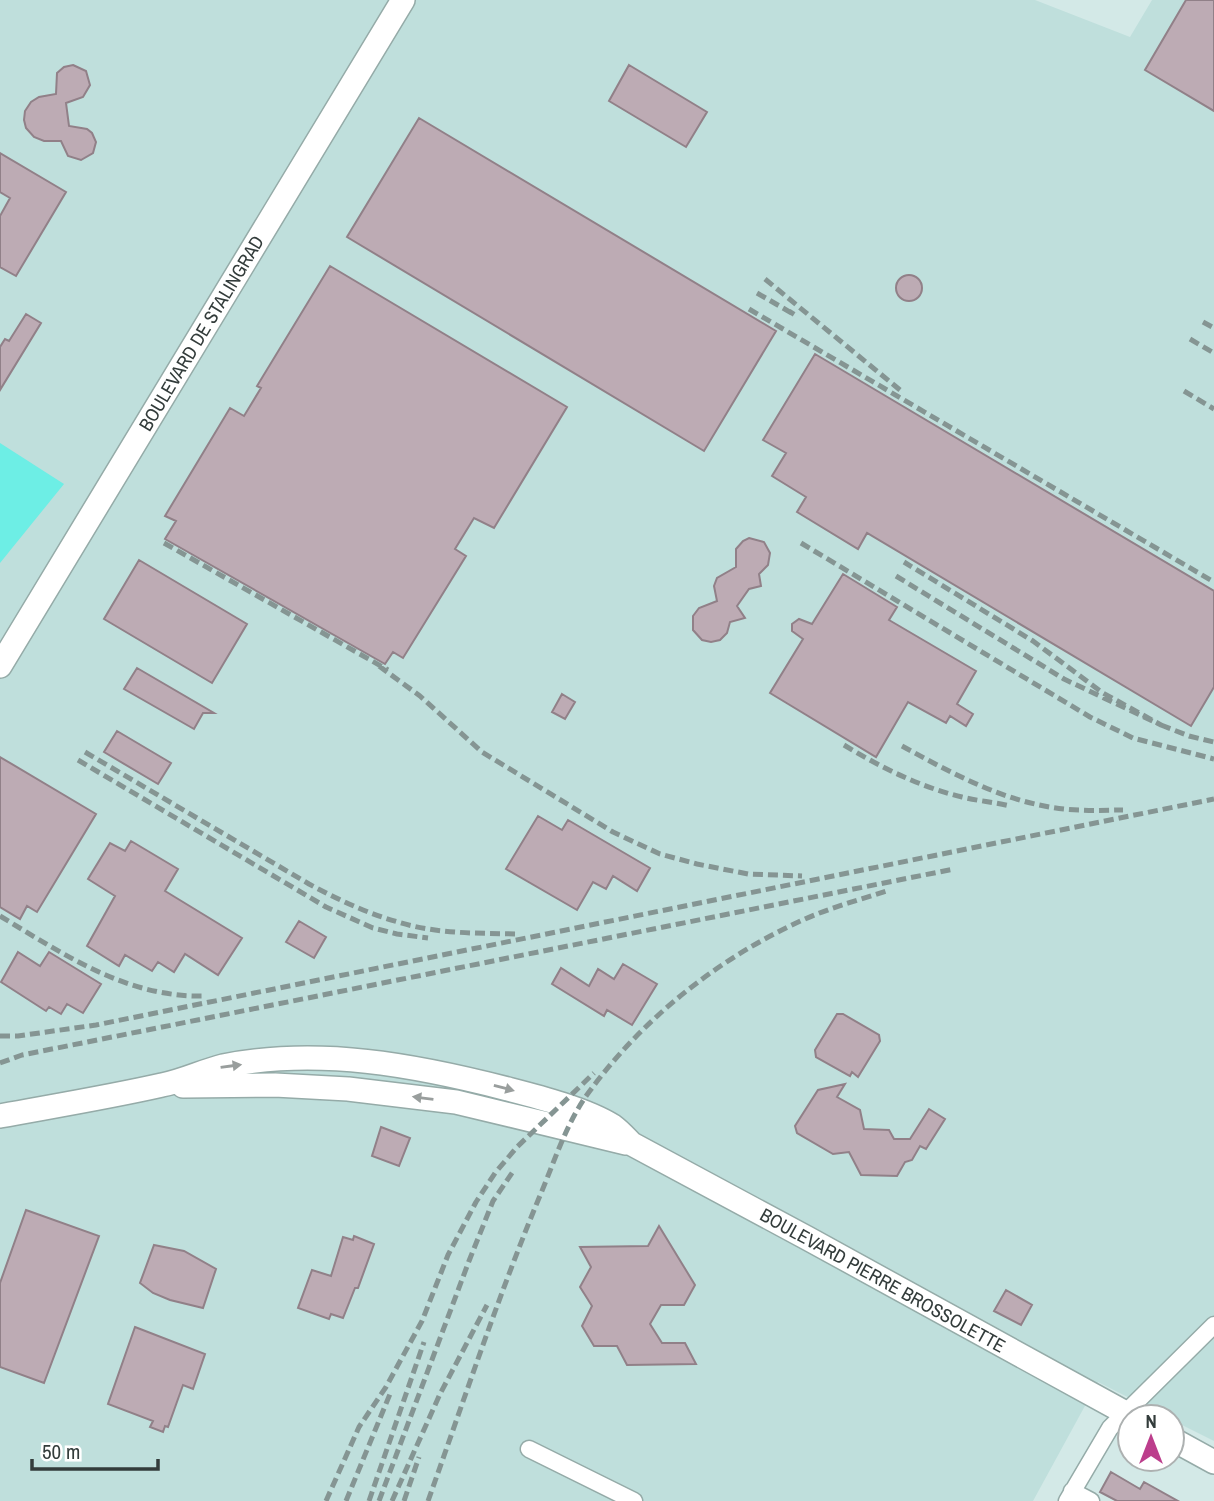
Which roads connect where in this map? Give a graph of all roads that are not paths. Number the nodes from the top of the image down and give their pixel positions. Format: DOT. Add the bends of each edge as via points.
graph roads {
  1 [pos="402,0"];
  2 [pos="0,666"];
  3 [pos="462,1077"];
  4 [pos="165,1085"];
  5 [pos="456,1101"];
  6 [pos="0,1116"];
  7 [pos="632,1144"];
  8 [pos="1214,1325"];
  9 [pos="1140,1403"];
  10 [pos="1116,1407"];
  11 [pos="1116,1424"];
  12 [pos="1186,1446"];
  13 [pos="529,1449"];
  14 [pos="1214,1462"];
  15 [pos="1069,1496"];
  16 [pos="634,1501"];
  17 [pos="1091,1501"];
  1 -- 2 [label="main road, BOULEVARD DE STALINGRAD"];
  4 -- 3 [label="main road, BOULEVARD PIERRE BROSSOLETTE, one-way" via="223,1066 332,1059 375,1061"];
  3 -- 5 [label="main road"];
  3 -- 7 [label="main road, BOULEVARD PIERRE BROSSOLETTE, one-way" via="578,1111 614,1126"];
  5 -- 4 [label="main road, BOULEVARD PIERRE BROSSOLETTE, one-way" via="336,1088"];
  4 -- 6 [label="main road, BOULEVARD PIERRE BROSSOLETTE"];
  5 -- 7 [label="main road, BOULEVARD PIERRE BROSSOLETTE"];
  7 -- 10 [label="main road, BOULEVARD PIERRE BROSSOLETTE"];
  8 -- 9 [label="street"];
  11 -- 15 [label="street"];
  12 -- 14 [label="main road"];
  13 -- 16 [label="street"];
  15 -- 17 [label="street"];
}
